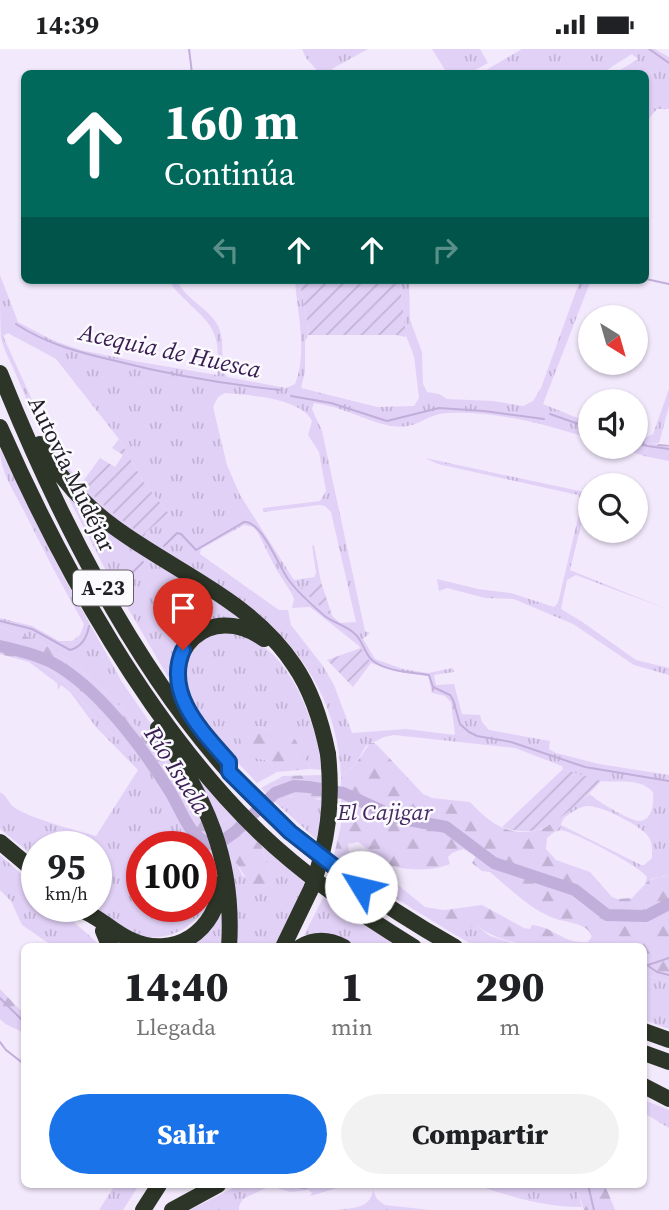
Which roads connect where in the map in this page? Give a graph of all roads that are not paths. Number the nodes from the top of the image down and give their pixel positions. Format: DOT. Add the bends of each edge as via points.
graph roads {
  1 [pos="0,361"];
  2 [pos="0,373"];
  3 [pos="0,427"];
  4 [pos="68,565"];
  5 [pos="308,692"];
  6 [pos="234,778"];
  7 [pos="0,842"];
  8 [pos="21,860"];
  9 [pos="225,866"];
  10 [pos="312,887"];
  11 [pos="93,922"];
  12 [pos="104,922"];
  13 [pos="103,931"];
  14 [pos="108,943"];
  15 [pos="117,943"];
  16 [pos="142,943"];
  17 [pos="174,943"];
  18 [pos="229,943"];
  19 [pos="285,943"];
  20 [pos="292,943"];
  21 [pos="308,943"];
  22 [pos="333,943"];
  23 [pos="408,943"];
  24 [pos="449,943"];
  25 [pos="647,1054"];
  26 [pos="647,1061"];
  27 [pos="667,1061"];
  28 [pos="647,1089"];
  29 [pos="669,1099"];
  30 [pos="149,1188"];
  31 [pos="157,1188"];
  32 [pos="165,1188"];
  33 [pos="212,1188"];
  34 [pos="134,1210"];
  35 [pos="143,1210"];
  36 [pos="151,1210"];
  37 [pos="172,1210"];
  1 -- 5 [label="highway" via="42,448 77,494 124,534 252,619 288,655"];
  2 -- 6 [label="highway, Autovía Mudéjar / A-23" via="50,485 127,629 177,707"];
  3 -- 4 [label="highway, Autovía Mudéjar / A-23"];
  4 -- 9 [label="highway" via="67,576 99,633 198,792"];
  4 -- 23 [label="highway, Autovía Mudéjar / A-23" via="142,686 225,796 262,834 324,885"];
  5 -- 6 [label="highway" via="278,651 250,630 223,624 192,639 178,663 178,686 195,720 229,762"];
  5 -- 10 [label="highway, bridge" via="328,754 331,789 330,821"];
  6 -- 24 [label="highway, Autovía Mudéjar / A-23" via="276,820 361,887"];
  7 -- 8 [label="highway"];
  9 -- 17 [label="highway" via="212,917 198,932"];
  9 -- 18 [label="highway"];
  10 -- 19 [label="highway"];
  10 -- 20 [label="highway" via="309,908"];
  11 -- 13 [label="highway"];
  12 -- 16 [label="highway"];
  13 -- 14 [label="highway"];
  13 -- 15 [label="highway"];
  21 -- 22 [label="highway"];
  25 -- 27 [label="highway"];
  26 -- 27 [label="highway"];
  28 -- 29 [label="highway"];
  30 -- 34 [label="highway"];
  31 -- 35 [label="highway"];
  32 -- 36 [label="highway"];
  33 -- 37 [label="highway"];
}
